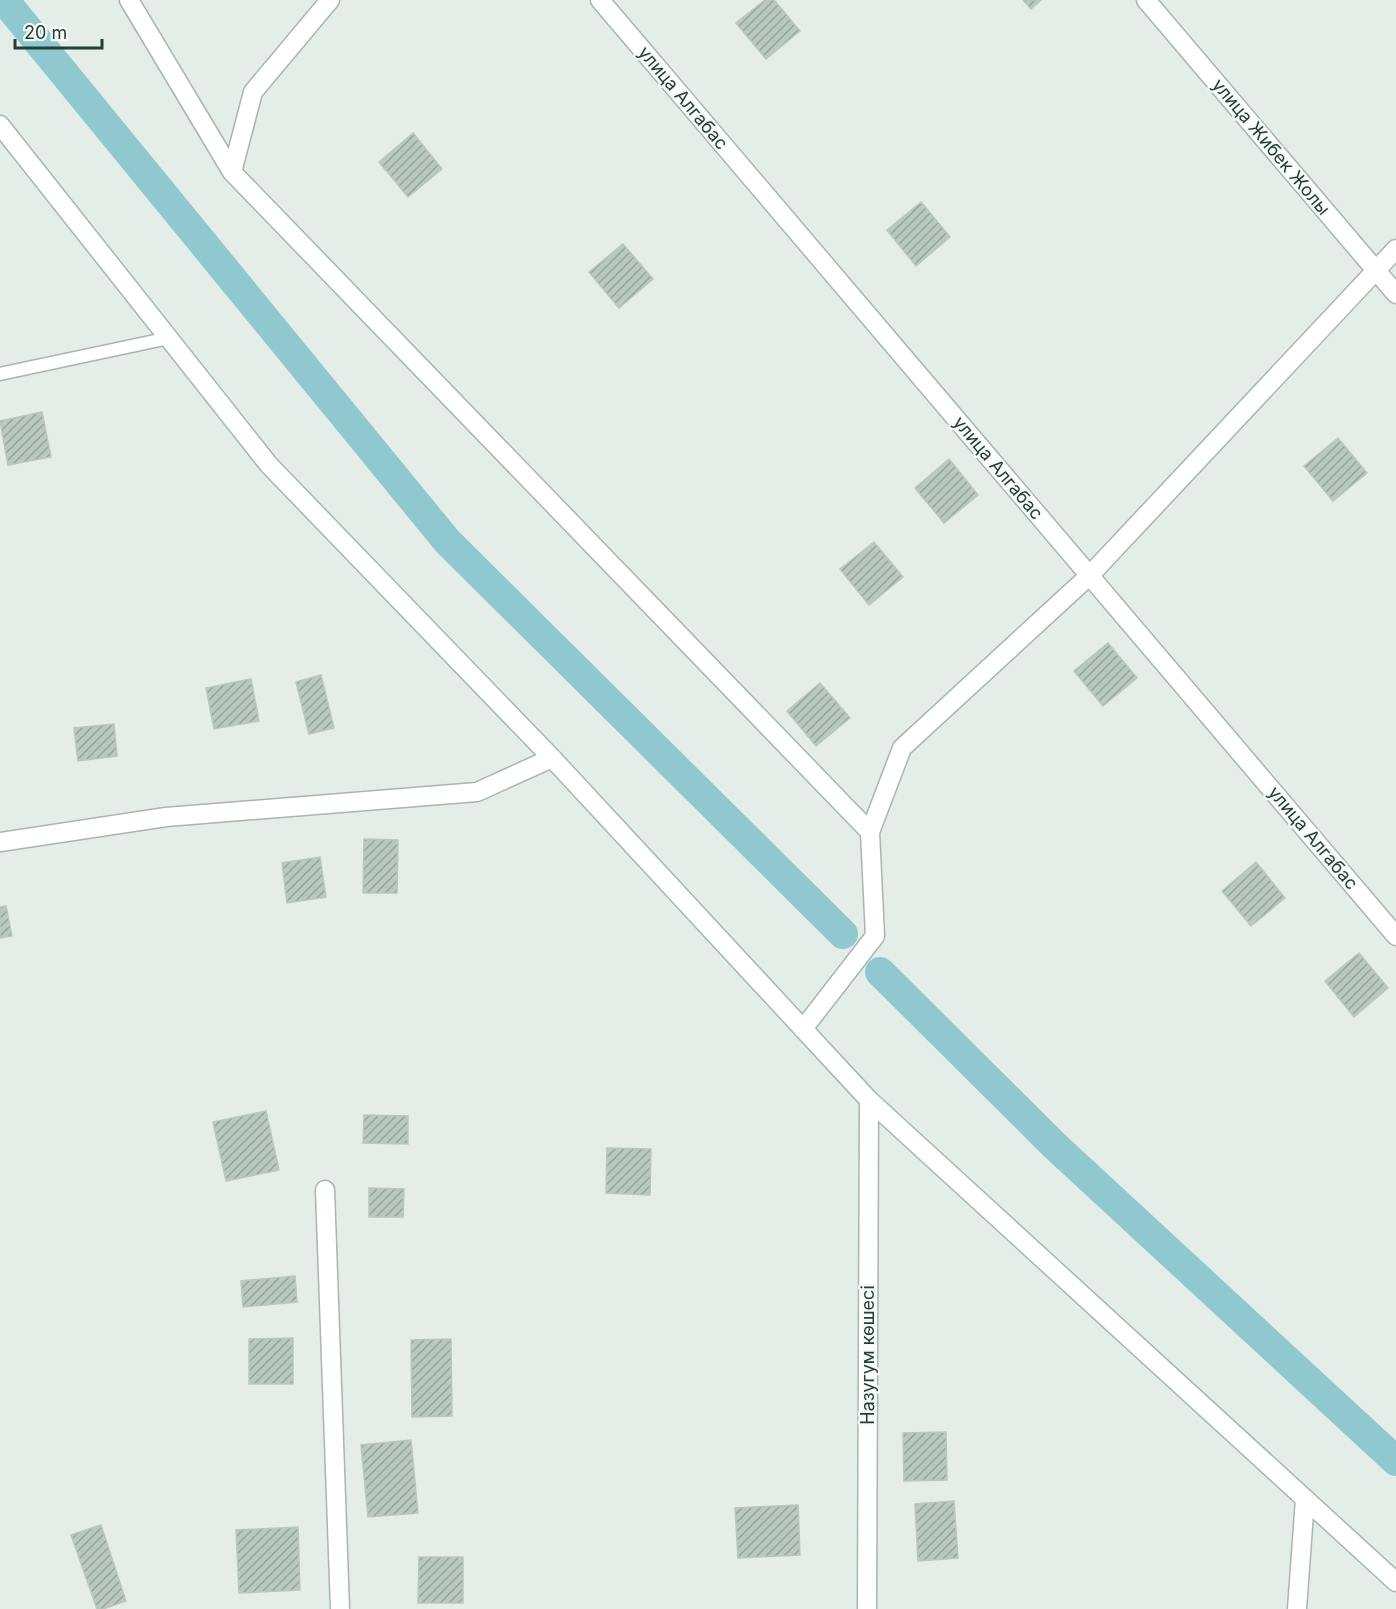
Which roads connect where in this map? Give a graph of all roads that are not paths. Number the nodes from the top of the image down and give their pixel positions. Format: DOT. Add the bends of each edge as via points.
graph roads {
  1 [pos="129,0"];
  2 [pos="330,0"];
  3 [pos="600,0"];
  4 [pos="1146,0"];
  5 [pos="0,125"];
  6 [pos="232,172"];
  7 [pos="1396,249"];
  8 [pos="1376,270"];
  9 [pos="1396,294"];
  10 [pos="169,338"];
  11 [pos="0,374"];
  12 [pos="1090,575"];
  13 [pos="552,758"];
  14 [pos="870,832"];
  15 [pos="0,842"];
  16 [pos="1396,936"];
  17 [pos="803,1029"];
  18 [pos="869,1100"];
  19 [pos="325,1190"];
  20 [pos="1305,1499"];
  21 [pos="1396,1582"];
  22 [pos="340,1609"];
  23 [pos="867,1609"];
  24 [pos="1297,1609"];
  1 -- 6 [label="street"];
  2 -- 6 [label="street" via="253,92"];
  3 -- 12 [label="street, улица Алгабас"];
  4 -- 8 [label="street, улица Жибек Жолы"];
  5 -- 10 [label="street"];
  6 -- 14 [label="street"];
  7 -- 8 [label="street"];
  8 -- 9 [label="street, улица Жибек Жолы"];
  8 -- 12 [label="street"];
  10 -- 11 [label="lane"];
  10 -- 13 [label="street" via="269,465"];
  12 -- 14 [label="street" via="902,748"];
  12 -- 16 [label="street, улица Алгабас"];
  13 -- 15 [label="street" via="477,792 166,817"];
  13 -- 17 [label="street"];
  14 -- 17 [label="street" via="875,936"];
  17 -- 18 [label="street"];
  18 -- 20 [label="street"];
  18 -- 23 [label="street, Назугум көшесі"];
  19 -- 22 [label="street"];
  20 -- 21 [label="street"];
  20 -- 24 [label="street"];
}
